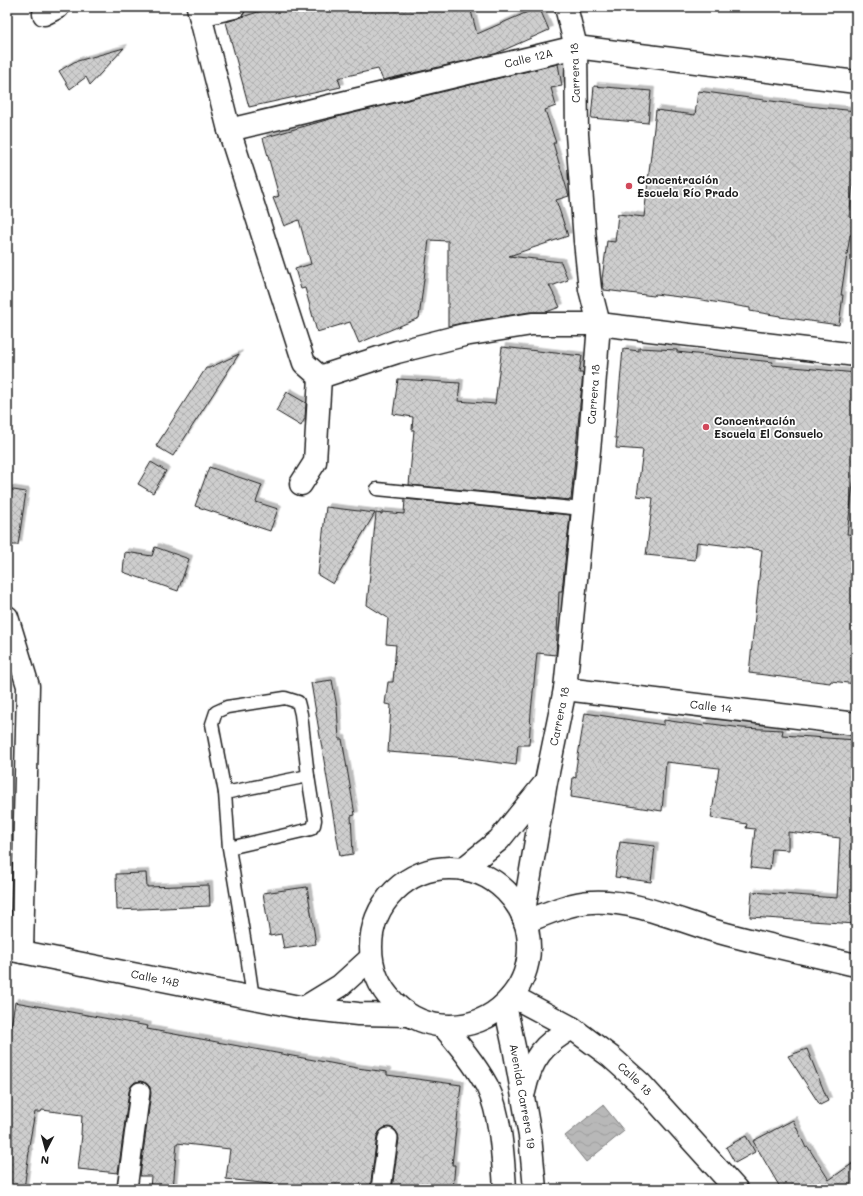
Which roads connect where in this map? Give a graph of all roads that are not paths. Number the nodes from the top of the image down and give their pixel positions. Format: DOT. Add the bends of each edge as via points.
graph roads {
  1 [pos="234,7"];
  2 [pos="566,7"];
  3 [pos="200,11"];
  4 [pos="576,47"];
  5 [pos="856,82"];
  6 [pos="229,130"];
  7 [pos="599,324"];
  8 [pos="856,355"];
  9 [pos="320,377"];
  10 [pos="301,484"];
  11 [pos="377,489"];
  12 [pos="583,509"];
  13 [pos="7,617"];
  14 [pos="565,689"];
  15 [pos="856,724"];
  16 [pos="308,776"];
  17 [pos="546,782"];
  18 [pos="225,793"];
  19 [pos="229,848"];
  20 [pos="463,870"];
  21 [pos="524,920"];
  22 [pos="15,951"];
  23 [pos="371,958"];
  24 [pos="856,965"];
  25 [pos="253,998"];
  26 [pos="508,1000"];
  27 [pos="304,1008"];
  28 [pos="409,1015"];
  29 [pos="443,1026"];
  30 [pos="572,1028"];
  31 [pos="140,1092"];
  32 [pos="524,1095"];
  33 [pos="388,1138"];
  34 [pos="127,1189"];
  35 [pos="381,1189"];
  36 [pos="505,1189"];
  37 [pos="535,1189"];
  38 [pos="736,1189"];
  1 -- 3 [label="street"];
  2 -- 4 [label="street, Carrera 18"];
  3 -- 6 [label="street"];
  4 -- 5 [label="street, Calle 12A"];
  4 -- 6 [label="street, Calle 12A"];
  4 -- 7 [label="street, Carrera 18" via="577,134 585,241 590,289"];
  6 -- 9 [label="street" via="304,364"];
  7 -- 8 [label="street"];
  7 -- 9 [label="street" via="532,324 464,335 397,352"];
  7 -- 12 [label="street, Carrera 18"];
  9 -- 10 [label="street" via="315,462"];
  11 -- 12 [label="lane"];
  12 -- 14 [label="street, Carrera 18"];
  13 -- 22 [label="street" via="28,686"];
  14 -- 15 [label="street, Calle 14"];
  14 -- 17 [label="street, Carrera 18"];
  16 -- 18 [label="lane"];
  16 -- 18 [label="lane" via="298,702 285,698 227,706 216,712 212,724"];
  16 -- 19 [label="lane" via="315,820 311,829"];
  17 -- 20 [label="street, Carrera 18" via="499,840"];
  17 -- 21 [label="street, Carrera 18"];
  18 -- 19 [label="lane"];
  19 -- 25 [label="lane"];
  20 -- 21 [label="street" via="486,877 505,891"];
  20 -- 23 [label="street" via="426,872 409,879 395,890 375,921 371,939"];
  21 -- 24 [label="street" via="566,906 590,902 618,903 648,909 767,945"];
  21 -- 26 [label="street" via="529,941 528,961 522,980"];
  22 -- 25 [label="street, Calle 14B"];
  23 -- 27 [label="street" via="340,986"];
  23 -- 28 [label="street" via="384,991"];
  25 -- 27 [label="street, Calle 14B"];
  26 -- 29 [label="street" via="476,1022"];
  26 -- 30 [label="street, Calle 18"];
  26 -- 32 [label="street, Avenida Carrera 19"];
  27 -- 28 [label="street, Calle 14B" via="358,1014"];
  28 -- 29 [label="street"];
  29 -- 36 [label="street" via="470,1059 487,1087 498,1120"];
  30 -- 32 [label="street" via="552,1040 538,1056 528,1075"];
  30 -- 38 [label="street, Calle 18" via="640,1083"];
  31 -- 34 [label="street"];
  32 -- 37 [label="street, Avenida Carrera 19"];
  33 -- 35 [label="street"];
}
